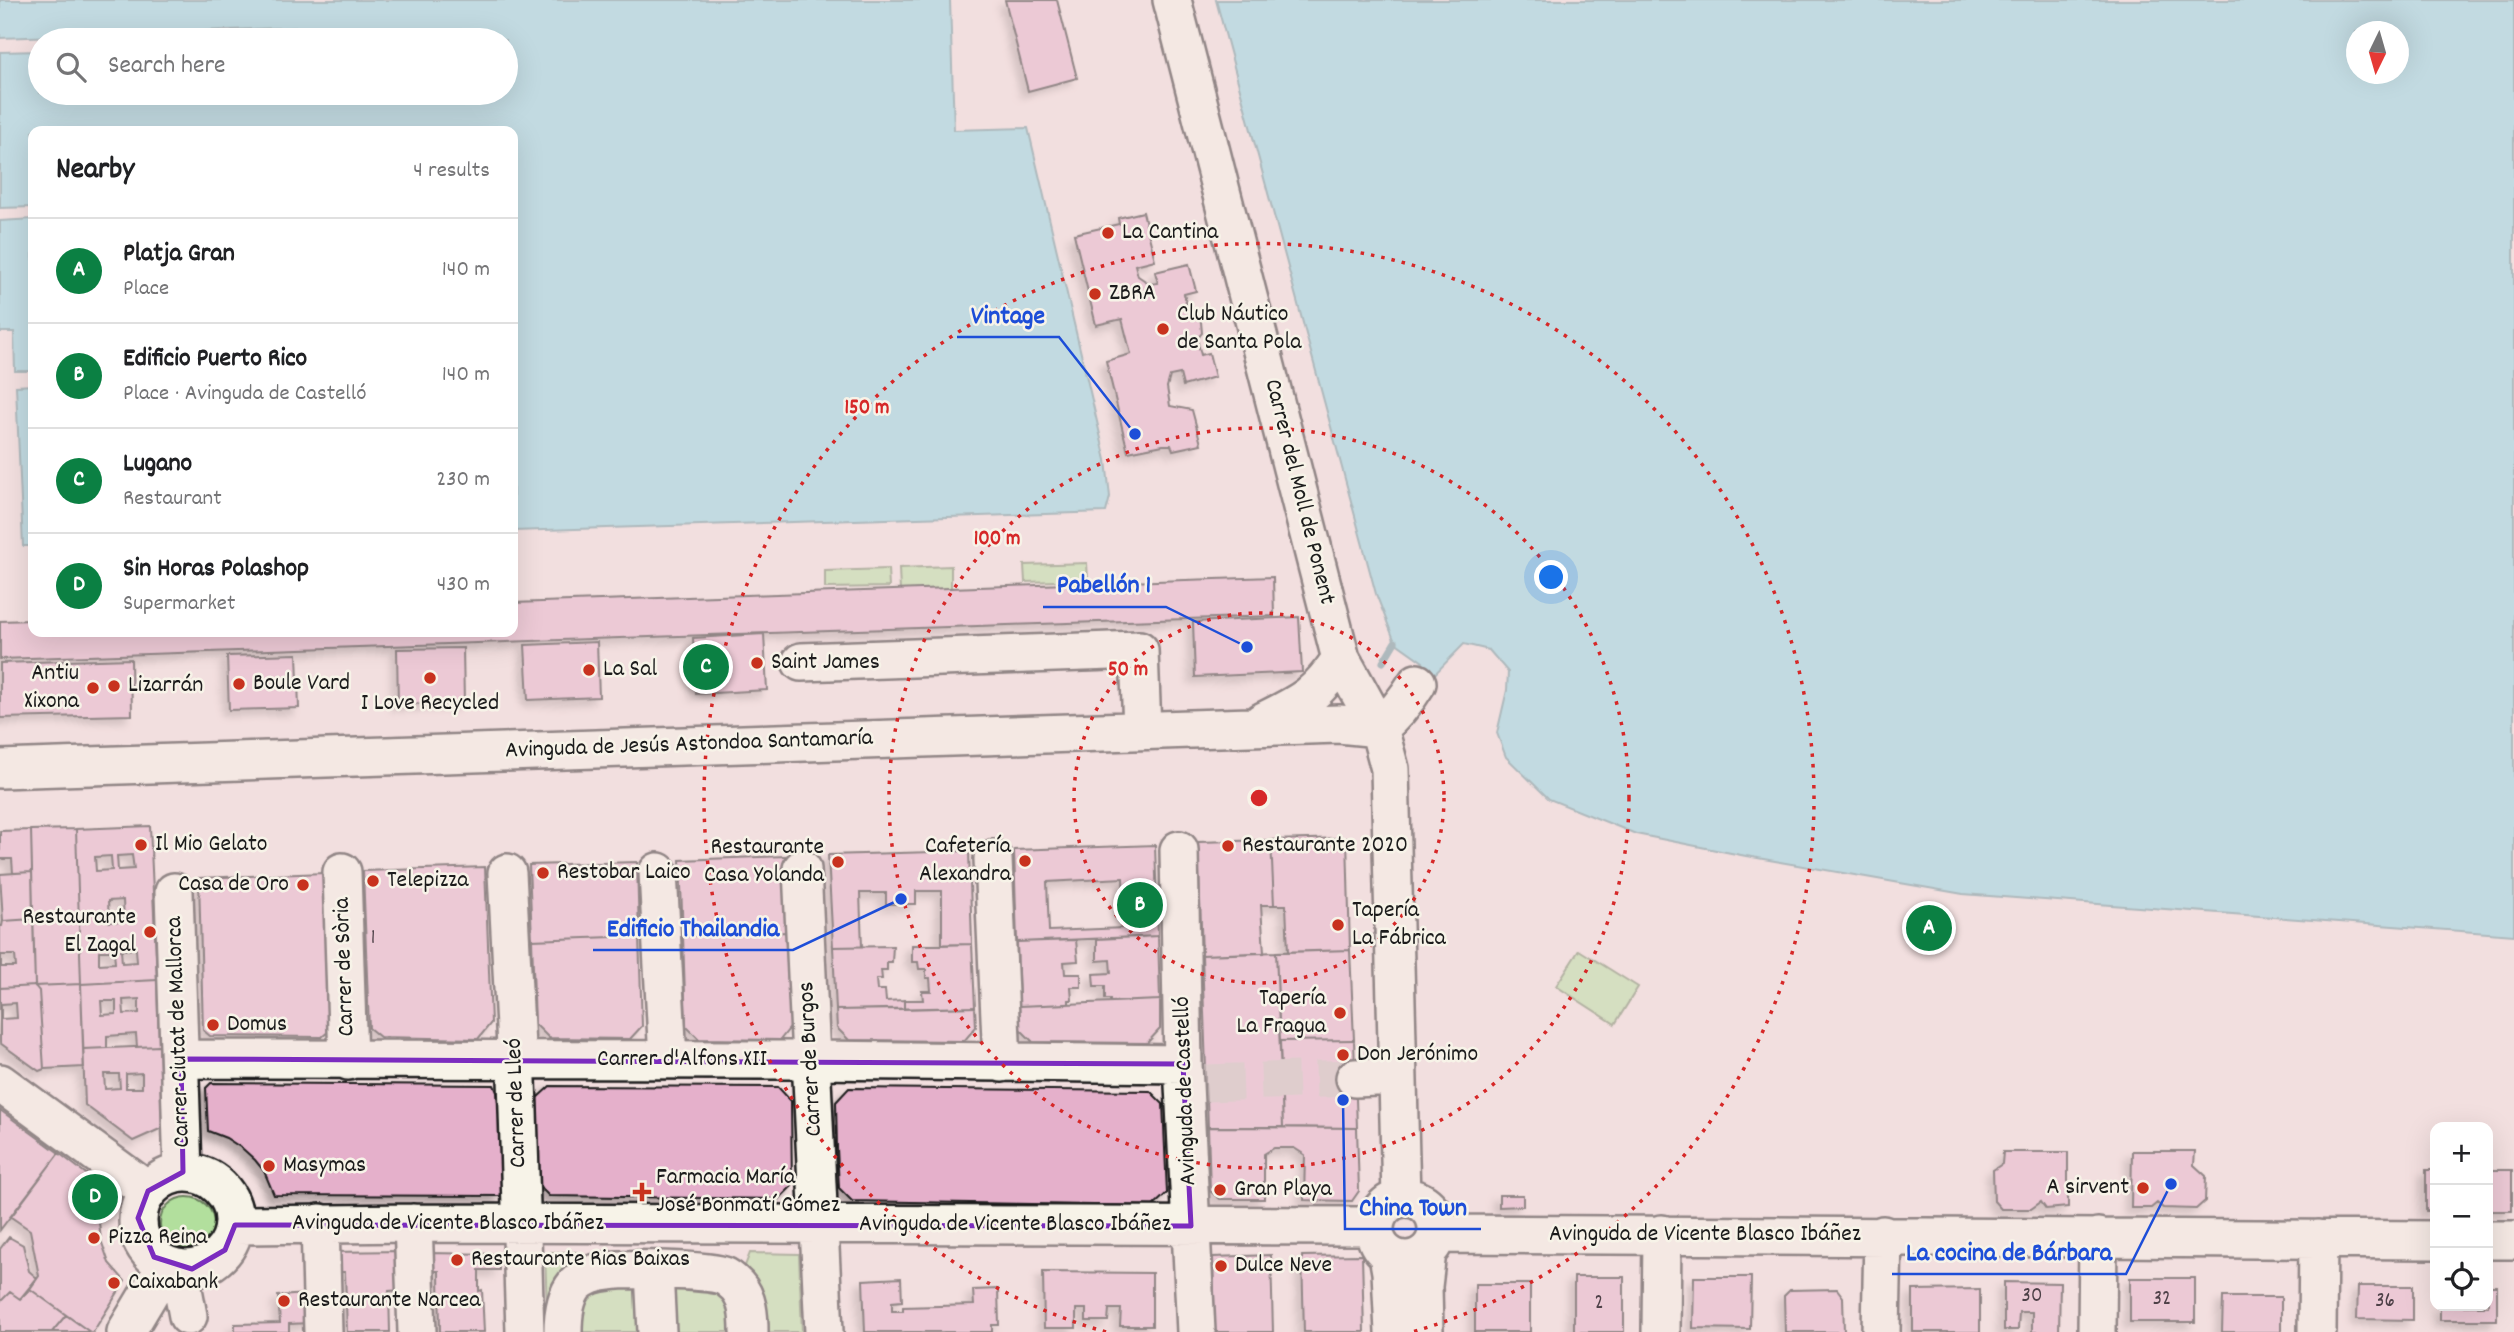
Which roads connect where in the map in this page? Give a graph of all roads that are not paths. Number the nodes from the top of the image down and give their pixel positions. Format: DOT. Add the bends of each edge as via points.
graph roads {
  1 [pos="1172,0"];
  2 [pos="1341,659"];
  3 [pos="801,662"];
  4 [pos="1417,683"];
  5 [pos="1253,727"];
  6 [pos="1378,728"];
  7 [pos="1142,730"];
  8 [pos="0,769"];
  9 [pos="1179,850"];
  10 [pos="993,859"];
  11 [pos="802,869"];
  12 [pos="342,872"];
  13 [pos="659,872"];
  14 [pos="506,873"];
  15 [pos="174,892"];
  16 [pos="181,1059"];
  17 [pos="516,1060"];
  18 [pos="668,1060"];
  19 [pos="811,1060"];
  20 [pos="348,1061"];
  21 [pos="1002,1063"];
  22 [pos="1396,1076"];
  23 [pos="1191,1077"];
  24 [pos="1355,1078"];
  25 [pos="0,1083"];
  26 [pos="183,1172"];
  27 [pos="148,1191"];
  28 [pos="1401,1198"];
  29 [pos="520,1223"];
  30 [pos="820,1224"];
  31 [pos="235,1225"];
  32 [pos="1191,1226"];
  33 [pos="1662,1234"];
  34 [pos="1883,1236"];
  35 [pos="414,1237"];
  36 [pos="2098,1237"];
  37 [pos="320,1238"];
  38 [pos="2318,1239"];
  39 [pos="2430,1240"];
  40 [pos="2493,1240"];
  41 [pos="2514,1240"];
  42 [pos="1381,1241"];
  43 [pos="1432,1243"];
  44 [pos="183,1266"];
  45 [pos="654,1271"];
  46 [pos="200,1314"];
  47 [pos="126,1332"];
  48 [pos="323,1332"];
  49 [pos="417,1332"];
  50 [pos="525,1332"];
  51 [pos="564,1332"];
  52 [pos="657,1332"];
  53 [pos="749,1332"];
  54 [pos="824,1332"];
  55 [pos="1196,1332"];
  56 [pos="1394,1332"];
  57 [pos="1424,1332"];
  58 [pos="1661,1332"];
  59 [pos="1881,1332"];
  60 [pos="2097,1332"];
  61 [pos="2317,1332"];
  1 -- 2 [label="street, Carrer del Moll de Ponent"];
  2 -- 5 [label="street" via="1311,695"];
  2 -- 6 [label="street, Carrer del Moll de Ponent"];
  3 -- 7 [label="street" via="1139,650"];
  4 -- 6 [label="street" via="1399,710"];
  5 -- 6 [label="street, Avinguda de Jesús Astondoa Santamaría" via="1339,724"];
  5 -- 7 [label="street, Avinguda de Jesús Astondoa Santamaría"];
  6 -- 22 [label="street, Carrer del Moll de Ponent" via="1390,769"];
  7 -- 8 [label="street, Avinguda de Jesús Astondoa Santamaría"];
  9 -- 23 [label="street, Avinguda de Castelló"];
  10 -- 21 [label="street"];
  11 -- 19 [label="street, Carrer de Burgos"];
  12 -- 20 [label="street, Carrer de Sòria"];
  13 -- 18 [label="street"];
  14 -- 17 [label="street, Carrer de Lleó"];
  15 -- 16 [label="street, Carrer Ciutat de Mallorca"];
  16 -- 20 [label="street, Carrer d'Alfons XII"];
  16 -- 26 [label="street, Carrer Ciutat de Mallorca"];
  17 -- 18 [label="street, Carrer d'Alfons XII"];
  17 -- 20 [label="street, Carrer d'Alfons XII"];
  17 -- 29 [label="street, Carrer de Lleó"];
  18 -- 19 [label="street, Carrer d'Alfons XII"];
  19 -- 21 [label="street, Carrer d'Alfons XII"];
  19 -- 30 [label="street, Carrer de Burgos"];
  21 -- 23 [label="street, Carrer d'Alfons XII"];
  22 -- 24 [label="street"];
  22 -- 28 [label="street, Carrer del Moll de Ponent"];
  23 -- 32 [label="street, Avinguda de Castelló"];
  25 -- 27 [label="street"];
  26 -- 27 [label="street" via="170,1175"];
  26 -- 31 [label="street" via="215,1182 233,1209"];
  27 -- 44 [label="street" via="141,1204 139,1232 149,1251"];
  28 -- 42 [label="street" via="1391,1201 1377,1216"];
  28 -- 43 [label="street" via="1427,1205 1437,1222"];
  29 -- 30 [label="street, Avinguda de Vicente Blasco Ibáñez"];
  29 -- 35 [label="street, Avinguda de Vicente Blasco Ibáñez"];
  29 -- 50 [label="street, Carrer de Lleó"];
  30 -- 32 [label="street, Avinguda de Vicente Blasco Ibáñez"];
  30 -- 54 [label="street, Carrer de Burgos"];
  31 -- 37 [label="street, Avinguda de Vicente Blasco Ibáñez"];
  31 -- 44 [label="street" via="225,1250"];
  32 -- 42 [label="street, Avinguda de Vicente Blasco Ibáñez"];
  32 -- 55 [label="street, Avinguda de Castelló"];
  33 -- 34 [label="street, Avinguda de Vicente Blasco Ibáñez"];
  33 -- 43 [label="street, Avinguda de Vicente Blasco Ibáñez"];
  33 -- 58 [label="street"];
  34 -- 36 [label="street, Avinguda de Vicente Blasco Ibáñez"];
  34 -- 59 [label="street"];
  35 -- 37 [label="street, Avinguda de Vicente Blasco Ibáñez"];
  35 -- 49 [label="street"];
  36 -- 38 [label="street, Avinguda de Vicente Blasco Ibáñez"];
  36 -- 60 [label="street"];
  37 -- 48 [label="street"];
  38 -- 39 [label="street, Avinguda de Vicente Blasco Ibáñez"];
  38 -- 61 [label="street"];
  40 -- 41 [label="street"];
  42 -- 43 [label="street" via="1408,1261 1418,1258"];
  42 -- 56 [label="street" via="1391,1272"];
  43 -- 57 [label="street" via="1423,1286"];
  44 -- 46 [label="street"];
  44 -- 47 [label="street"];
  45 -- 51 [label="street" via="612,1270 589,1275 575,1285 568,1298"];
  45 -- 52 [label="street"];
  45 -- 53 [label="street" via="724,1276 746,1302"];
}
